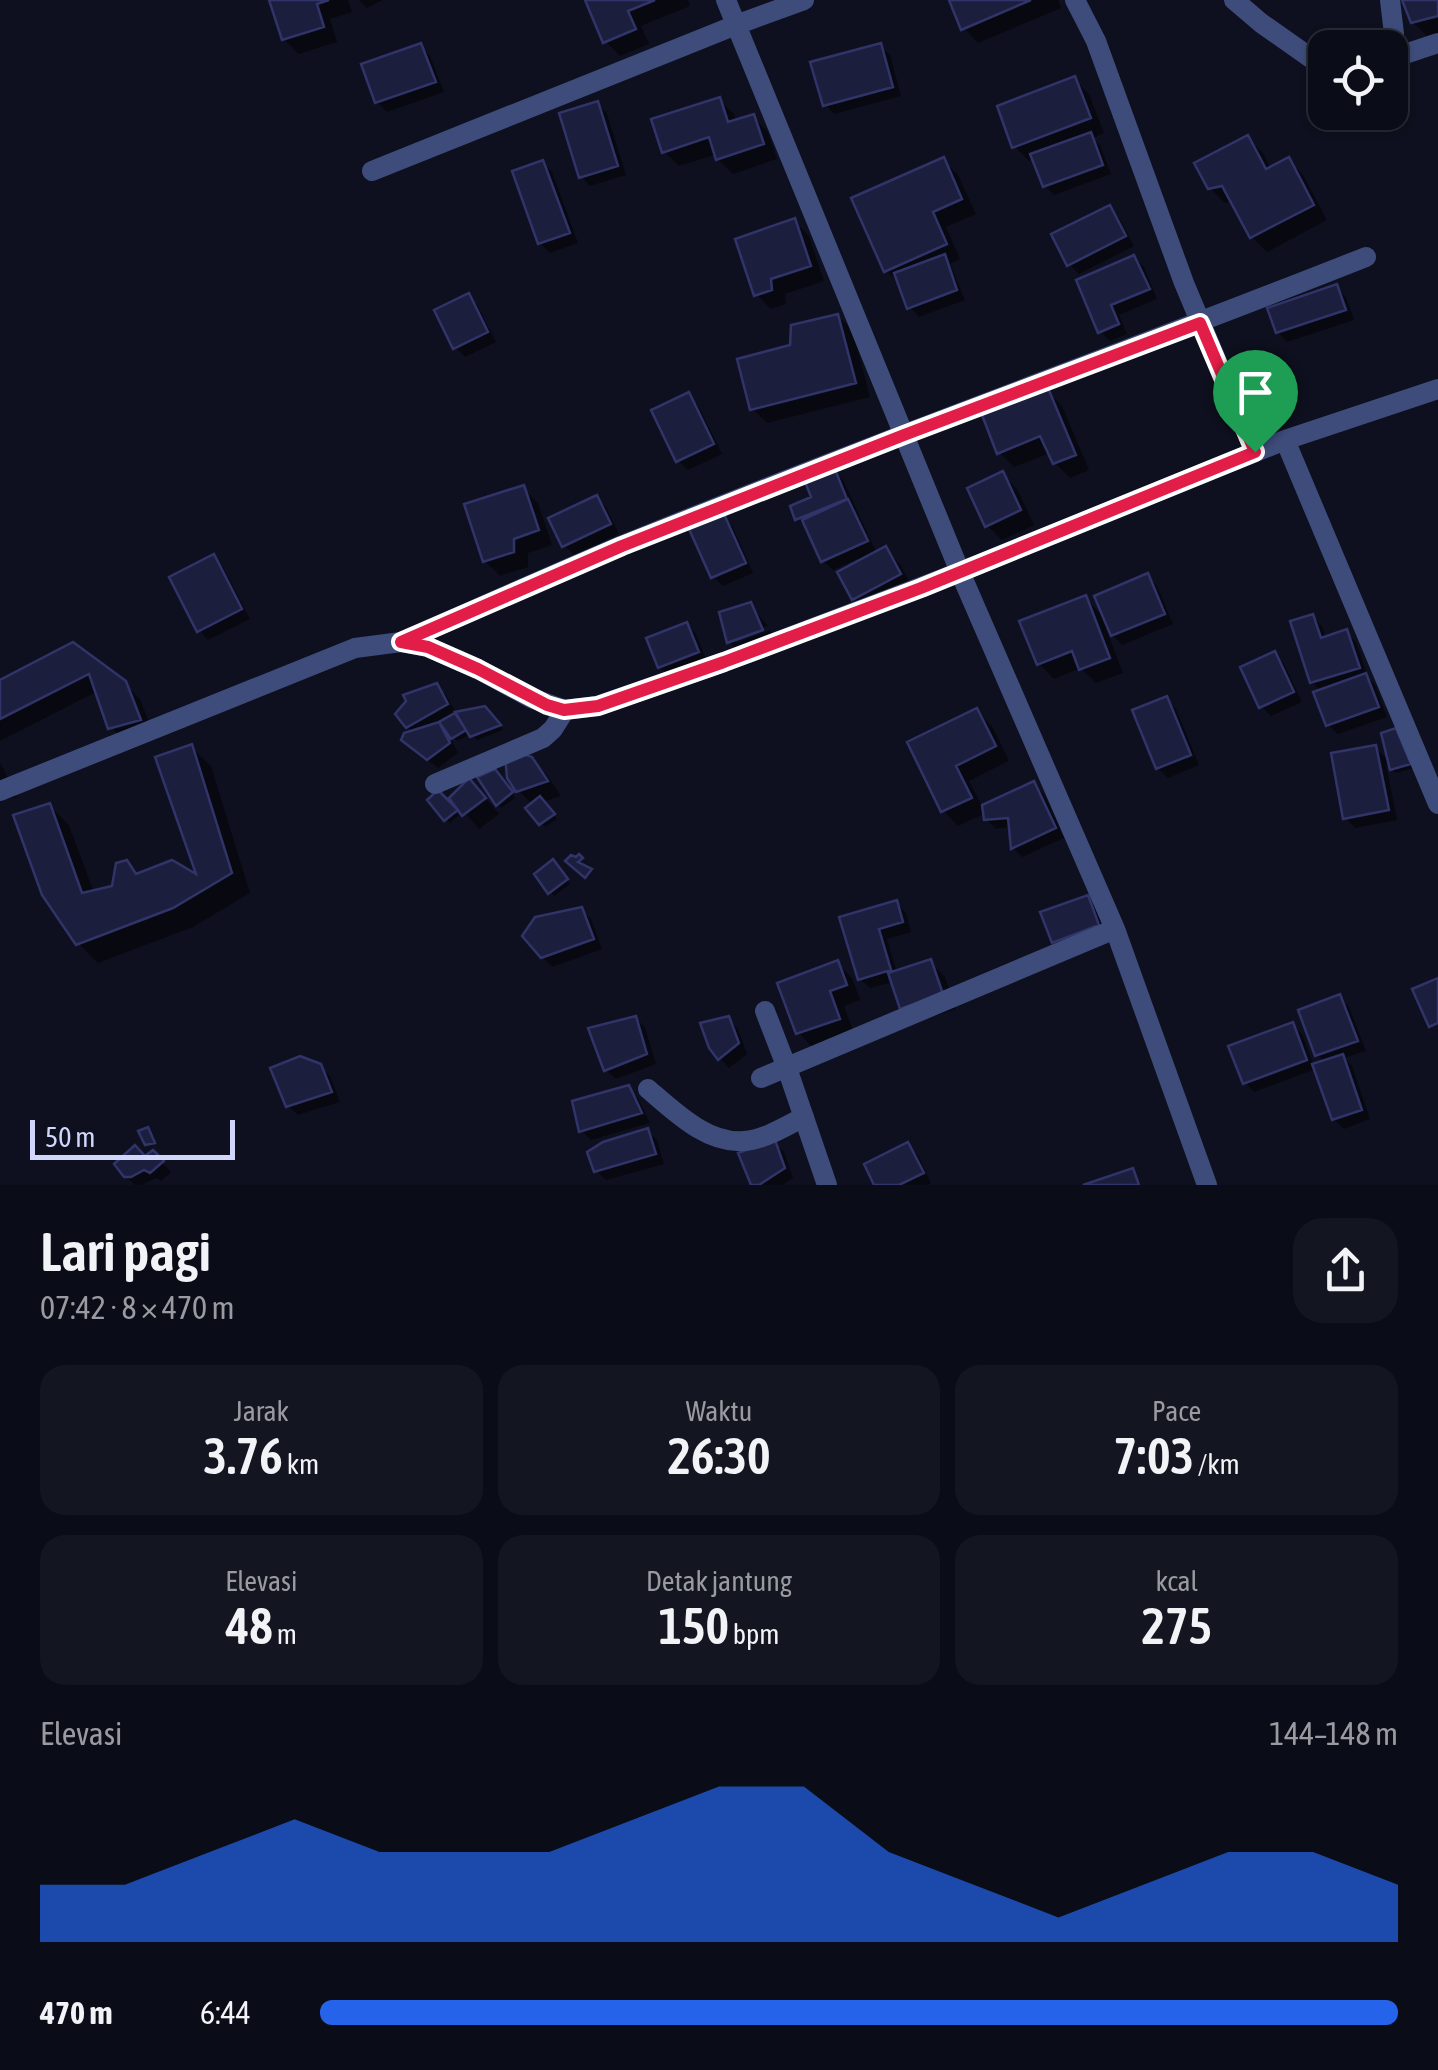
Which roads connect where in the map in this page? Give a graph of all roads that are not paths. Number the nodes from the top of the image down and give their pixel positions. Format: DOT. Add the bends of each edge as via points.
graph roads {
  1 [pos="726,0"];
  2 [pos="804,0"];
  3 [pos="1075,0"];
  4 [pos="1234,0"];
  5 [pos="1390,0"];
  6 [pos="736,25"];
  7 [pos="1394,30"];
  8 [pos="1438,42"];
  9 [pos="1408,51"];
  10 [pos="1308,56"];
  11 [pos="372,172"];
  12 [pos="1366,257"];
  13 [pos="1200,323"];
  14 [pos="1438,390"];
  15 [pos="904,435"];
  16 [pos="1285,440"];
  17 [pos="1255,452"];
  18 [pos="960,572"];
  19 [pos="401,642"];
  20 [pos="564,710"];
  21 [pos="435,784"];
  22 [pos="0,791"];
  23 [pos="1436,794"];
  24 [pos="1114,929"];
  25 [pos="765,1011"];
  26 [pos="787,1068"];
  27 [pos="761,1078"];
  28 [pos="648,1089"];
  29 [pos="804,1117"];
  30 [pos="827,1185"];
  31 [pos="1208,1185"];
  1 -- 6 [label="street"];
  2 -- 6 [label="street"];
  3 -- 13 [label="street"];
  4 -- 10 [label="street"];
  5 -- 7 [label="street"];
  6 -- 11 [label="street"];
  6 -- 15 [label="street"];
  8 -- 9 [label="street"];
  12 -- 13 [label="street"];
  13 -- 15 [label="street"];
  13 -- 17 [label="street"];
  14 -- 16 [label="street"];
  15 -- 18 [label="street"];
  15 -- 19 [label="street"];
  16 -- 17 [label="street"];
  16 -- 23 [label="street"];
  17 -- 18 [label="street"];
  18 -- 20 [label="street" via="598,706"];
  18 -- 24 [label="street"];
  19 -- 20 [label="street" via="428,647"];
  19 -- 22 [label="street" via="355,648"];
  20 -- 21 [label="street" via="543,738"];
  24 -- 26 [label="street"];
  24 -- 31 [label="street"];
  25 -- 26 [label="street"];
  26 -- 27 [label="street"];
  26 -- 29 [label="street"];
  28 -- 29 [label="street" via="722,1140 748,1142"];
  29 -- 30 [label="street"];
}
